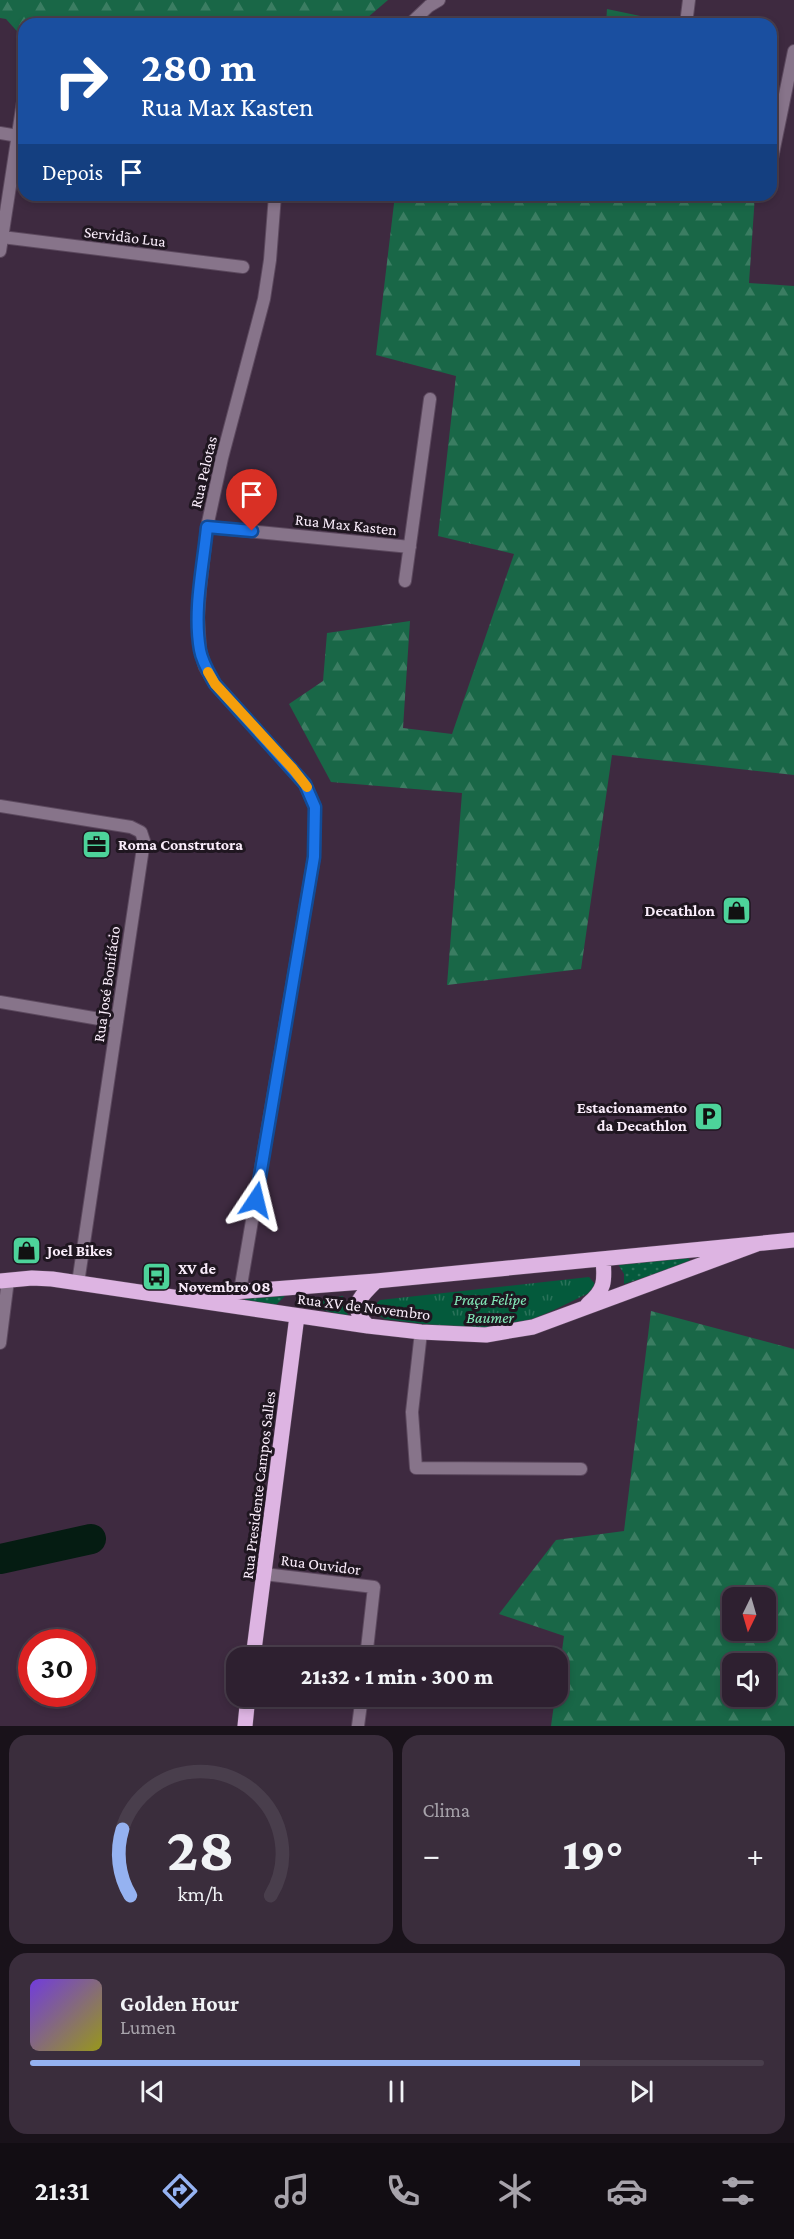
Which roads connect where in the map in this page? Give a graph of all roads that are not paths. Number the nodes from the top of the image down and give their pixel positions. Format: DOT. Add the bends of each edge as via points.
graph roads {
  1 [pos="439,0"];
  2 [pos="689,0"];
  3 [pos="416,18"];
  4 [pos="687,18"];
  5 [pos="794,51"];
  6 [pos="0,133"];
  7 [pos="777,134"];
  8 [pos="18,136"];
  9 [pos="18,152"];
  10 [pos="275,201"];
  11 [pos="2,237"];
  12 [pos="0,251"];
  13 [pos="243,267"];
  14 [pos="430,399"];
  15 [pos="207,527"];
  16 [pos="410,547"];
  17 [pos="405,581"];
  18 [pos="0,806"];
  19 [pos="0,1002"];
  20 [pos="117,1022"];
  21 [pos="794,1240"];
  22 [pos="757,1244"];
  23 [pos="603,1259"];
  24 [pos="4,1281"];
  25 [pos="376,1281"];
  26 [pos="78,1283"];
  27 [pos="240,1291"];
  28 [pos="168,1297"];
  29 [pos="583,1308"];
  30 [pos="297,1316"];
  31 [pos="368,1326"];
  32 [pos="421,1332"];
  33 [pos="0,1342"];
  34 [pos="582,1469"];
  35 [pos="264,1574"];
  36 [pos="255,1647"];
  37 [pos="367,1647"];
  38 [pos="247,1707"];
  39 [pos="361,1707"];
  40 [pos="245,1726"];
  41 [pos="358,1726"];
  1 -- 3 [label="street"];
  2 -- 4 [label="street"];
  5 -- 7 [label="street"];
  6 -- 8 [label="street"];
  9 -- 11 [label="street"];
  10 -- 15 [label="street, Rua Pelotas" via="264,299"];
  11 -- 12 [label="street"];
  11 -- 13 [label="street, Servidão Lua"];
  14 -- 16 [label="street"];
  15 -- 16 [label="street, Rua Max Kasten"];
  15 -- 27 [label="street, Rua Pelotas" via="198,617 205,667 215,684 305,784 315,807 314,857"];
  16 -- 17 [label="street"];
  18 -- 20 [label="street, Rua José Bonifácio" via="131,827 141,832 144,841"];
  19 -- 20 [label="street"];
  20 -- 26 [label="street, Rua José Bonifácio"];
  21 -- 22 [label="main road, Rua XV de Novembro"];
  22 -- 23 [label="main road, Rua XV de Novembro"];
  22 -- 29 [label="main road, Rua XV de Novembro"];
  23 -- 25 [label="main road, Rua XV de Novembro"];
  23 -- 29 [label="main road" via="604,1283 599,1295"];
  24 -- 26 [label="main road, Rua XV de Novembro" via="32,1278"];
  24 -- 33 [label="street"];
  25 -- 27 [label="main road, Rua XV de Novembro"];
  25 -- 31 [label="main road" via="356,1305 356,1312"];
  26 -- 28 [label="main road, Rua XV de Novembro"];
  27 -- 28 [label="main road, Rua XV de Novembro"];
  28 -- 30 [label="main road, Rua XV de Novembro"];
  29 -- 32 [label="main road, Rua XV de Novembro" via="512,1332"];
  30 -- 31 [label="main road, Rua XV de Novembro"];
  30 -- 35 [label="main road, Rua Presidente Campos Salles"];
  31 -- 32 [label="main road, Rua XV de Novembro"];
  32 -- 34 [label="street" via="412,1412 416,1468"];
  35 -- 36 [label="main road, Rua Presidente Campos Salles"];
  35 -- 37 [label="street, Rua Ouvidor" via="374,1587"];
  38 -- 40 [label="main road"];
  39 -- 41 [label="street"];
}
